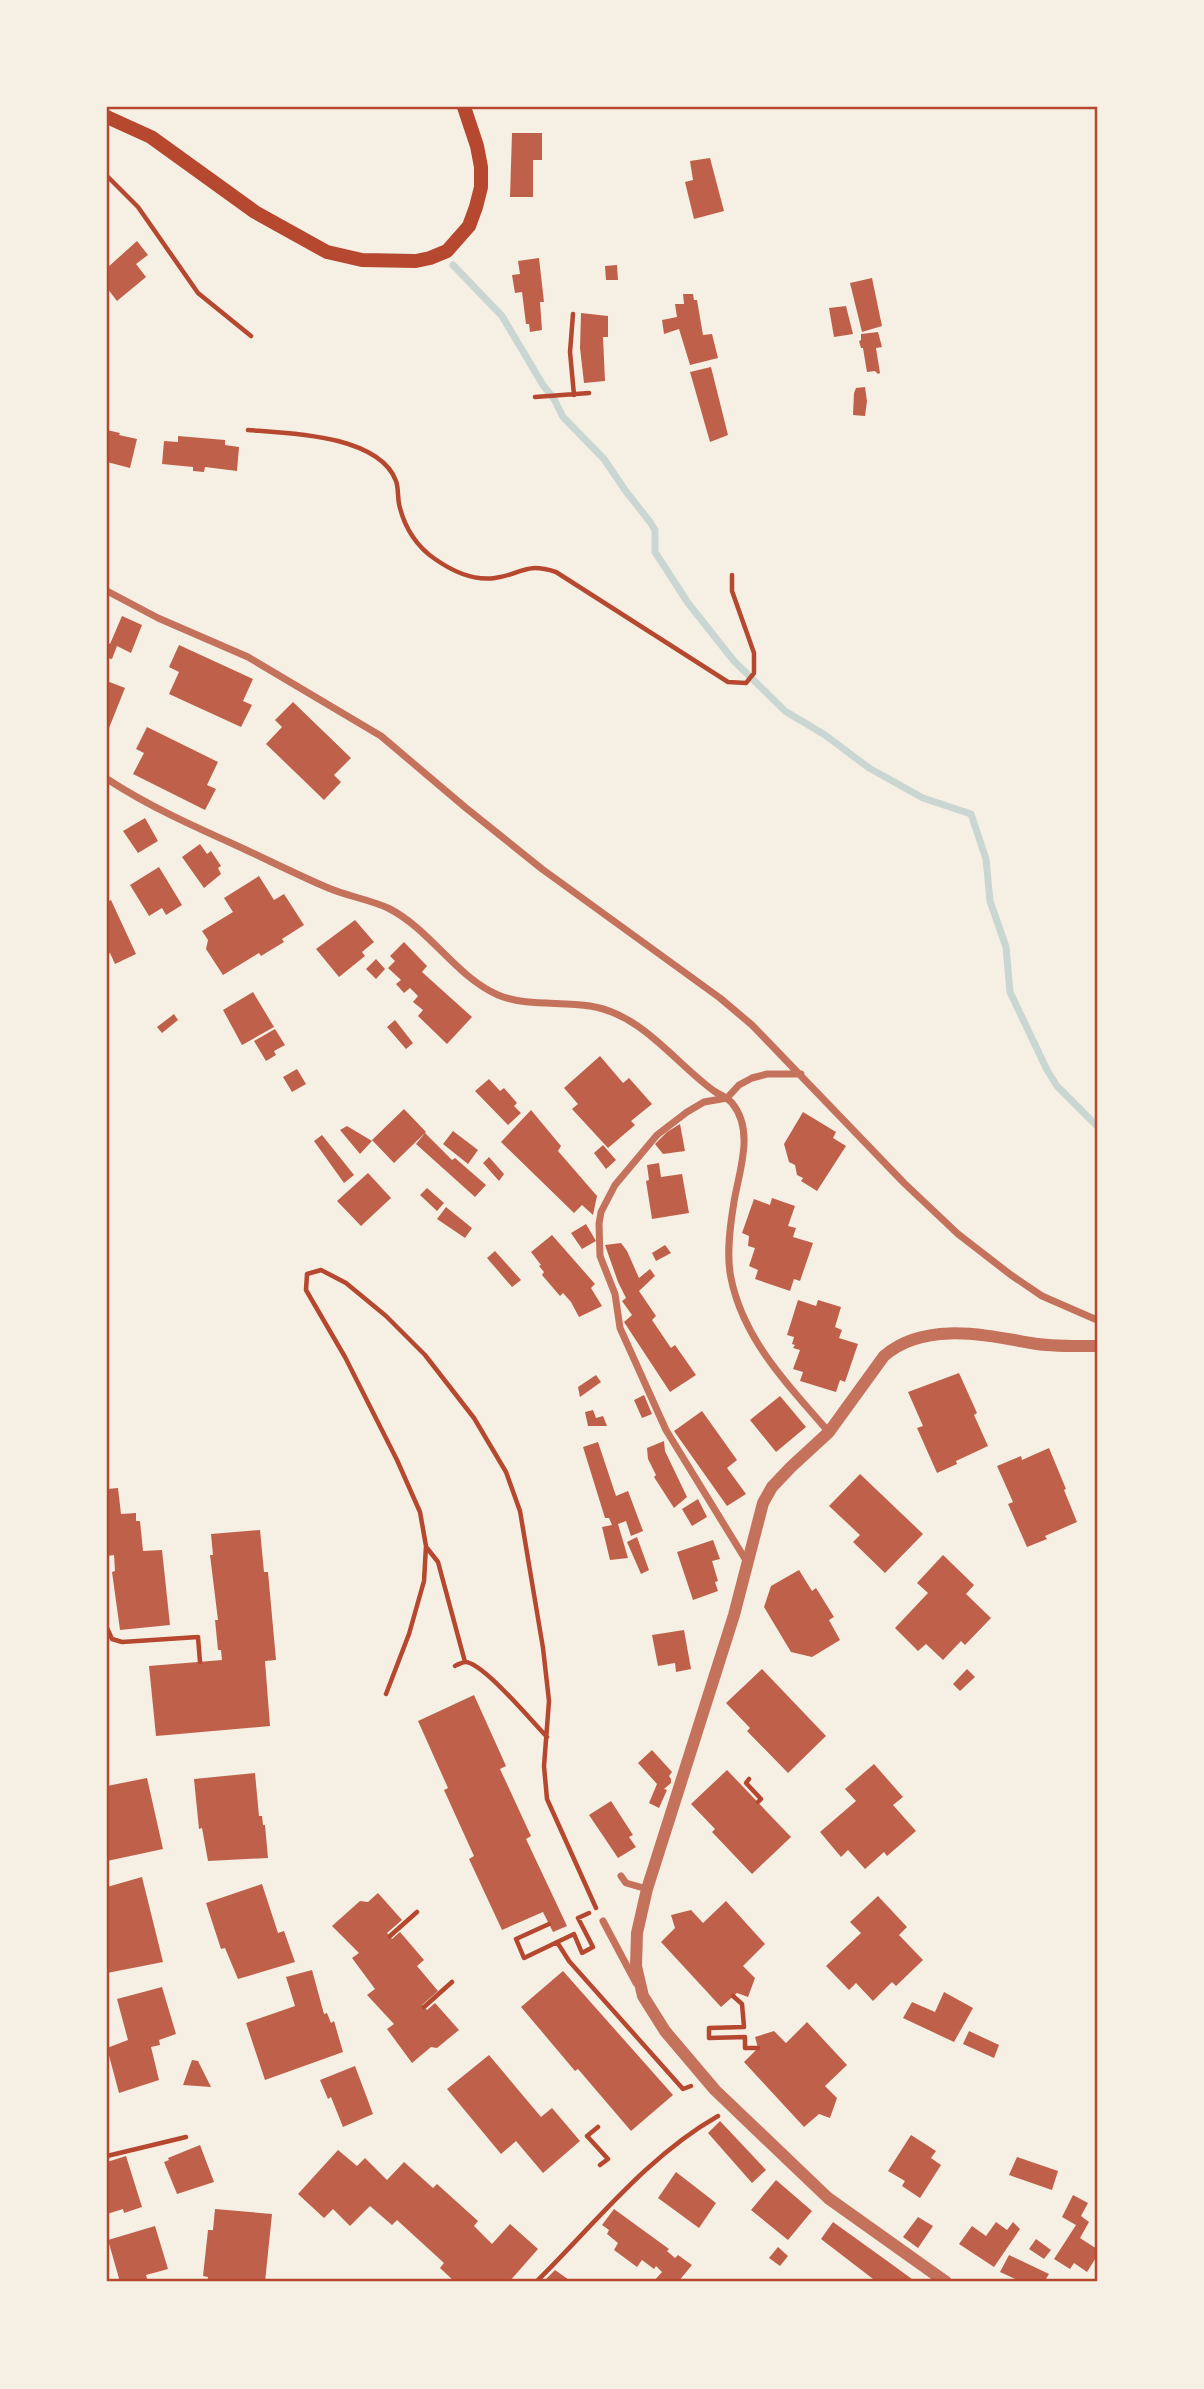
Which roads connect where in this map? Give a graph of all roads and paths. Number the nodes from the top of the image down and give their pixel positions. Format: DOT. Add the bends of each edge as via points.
graph roads {
  1 [pos="464,107"];
  2 [pos="107,117"];
  3 [pos="107,176"];
  4 [pos="573,314"];
  5 [pos="251,336"];
  6 [pos="589,393"];
  7 [pos="574,395"];
  8 [pos="535,397"];
  9 [pos="247,430"];
  10 [pos="732,575"];
  11 [pos="107,591"];
  12 [pos="107,779"];
  13 [pos="801,1074"];
  14 [pos="727,1098"];
  15 [pos="1097,1320"];
  16 [pos="1097,1346"];
  17 [pos="829,1432"];
  18 [pos="426,1546"];
  19 [pos="747,1563"];
  20 [pos="107,1628"];
  21 [pos="200,1662"];
  22 [pos="465,1662"];
  23 [pos="455,1666"];
  24 [pos="386,1694"];
  25 [pos="547,1738"];
  26 [pos="749,1779"];
  27 [pos="758,1802"];
  28 [pos="621,1876"];
  29 [pos="647,1889"];
  30 [pos="417,1912"];
  31 [pos="589,1913"];
  32 [pos="603,1921"];
  33 [pos="549,1924"];
  34 [pos="390,1936"];
  35 [pos="557,1942"];
  36 [pos="452,1982"];
  37 [pos="643,1996"];
  38 [pos="733,1996"];
  39 [pos="424,2007"];
  40 [pos="758,2048"];
  41 [pos="683,2089"];
  42 [pos="733,2108"];
  43 [pos="598,2127"];
  44 [pos="186,2137"];
  45 [pos="107,2156"];
  46 [pos="600,2165"];
  47 [pos="536,2282"];
  48 [pos="946,2282"];
  1 -- 2 [label="main road" via="481,167 477,207 469,226 447,251 416,261 362,260 327,252 256,212 151,137"];
  3 -- 5 [label="path" via="138,207 198,293"];
  4 -- 7 [label="path"];
  6 -- 7 [label="path"];
  7 -- 8 [label="path"];
  9 -- 10 [label="path" via="315,437 376,456 397,483 407,527 434,558 475,578 496,578 527,567 556,572 728,682 746,683 754,673 754,653 732,591"];
  11 -- 13 [label="street" via="247,657 381,736 542,869 734,1010"];
  12 -- 14 [label="street" via="201,830 327,887 387,908 499,995 593,1006 622,1017"];
  13 -- 14 [label="street" via="752,1078"];
  13 -- 15 [label="street" via="958,1234 1042,1296"];
  14 -- 17 [label="street" via="742,1120 744,1137 731,1230 731,1279 764,1354"];
  14 -- 19 [label="street" via="704,1102 657,1135 615,1185 601,1212 600,1256 615,1294 620,1328 666,1430"];
  16 -- 17 [label="street" via="1033,1344 977,1334 915,1339 884,1356"];
  17 -- 19 [label="street" via="772,1488 763,1503"];
  18 -- 22 [label="path" via="438,1562"];
  18 -- 24 [label="path" via="424,1581"];
  18 -- 25 [label="path" via="420,1512 345,1357 306,1290 307,1274 321,1270 346,1283 425,1355 474,1418 506,1472 520,1511 543,1648 549,1701"];
  19 -- 29 [label="street"];
  20 -- 21 [label="path" via="118,1642 198,1637"];
  22 -- 23 [label="path"];
  22 -- 25 [label="path" via="497,1684"];
  25 -- 32 [label="path" via="547,1800"];
  26 -- 27 [label="path" via="746,1783 761,1799"];
  28 -- 29 [label="street" via="626,1883"];
  29 -- 37 [label="street" via="637,1933 636,1966"];
  30 -- 34 [label="path"];
  31 -- 35 [label="path" via="578,1917 593,1947 582,1953 574,1934"];
  32 -- 37 [label="street"];
  33 -- 35 [label="path" via="516,1939 524,1958"];
  35 -- 41 [label="path"];
  36 -- 39 [label="path"];
  37 -- 42 [label="street" via="665,2031"];
  38 -- 40 [label="path" via="742,2004 744,2027 709,2028 709,2038 745,2037 745,2048"];
  42 -- 47 [label="path" via="653,2164"];
  42 -- 48 [label="street" via="828,2198"];
  43 -- 46 [label="path" via="587,2136 608,2159"];
  44 -- 45 [label="path"];
}
